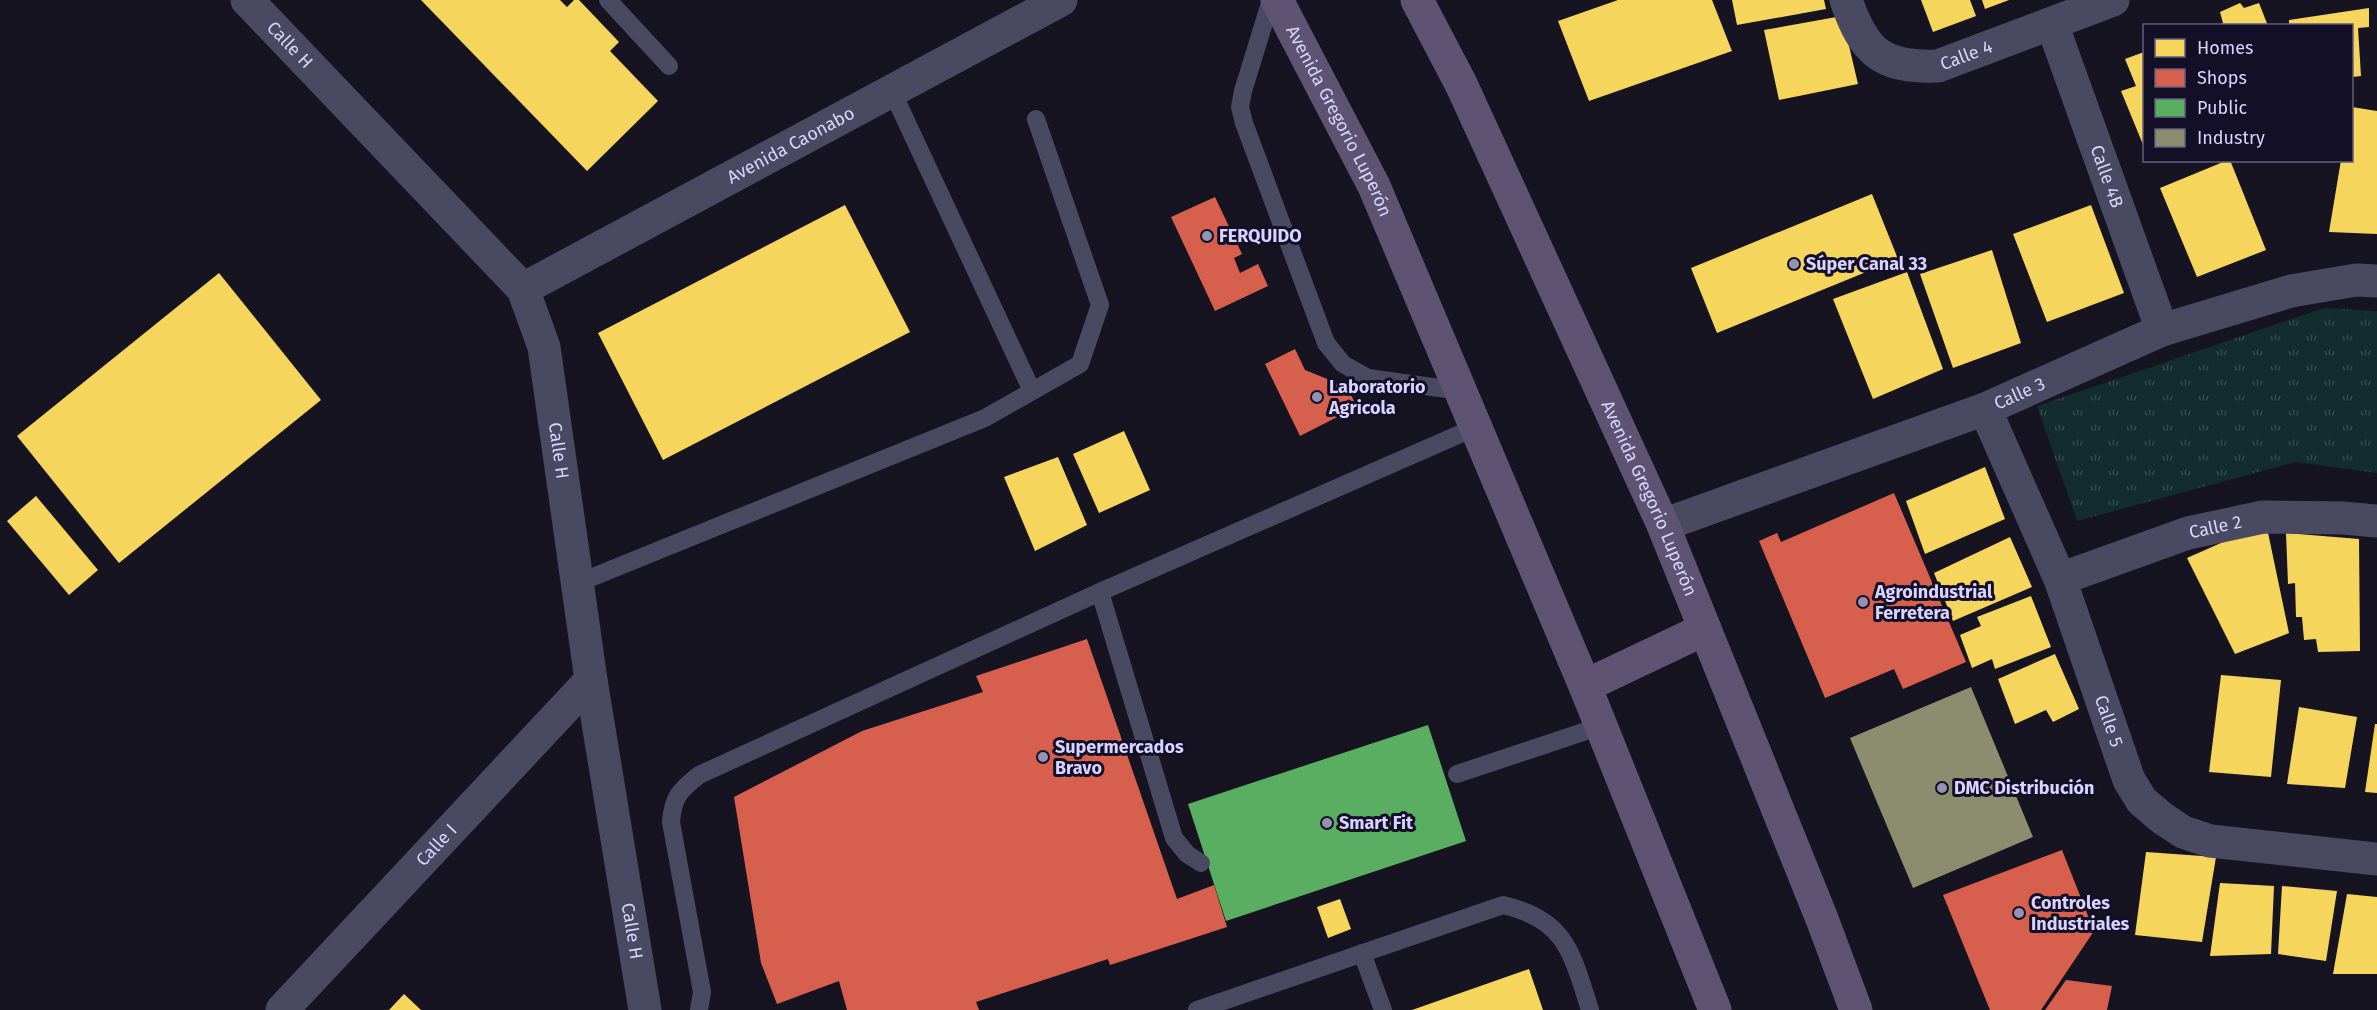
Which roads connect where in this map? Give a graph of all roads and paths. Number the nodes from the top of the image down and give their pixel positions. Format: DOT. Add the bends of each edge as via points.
graph roads {
  1 [pos="247,0"];
  2 [pos="608,0"];
  3 [pos="1061,0"];
  4 [pos="1271,0"];
  5 [pos="1277,0"];
  6 [pos="1417,0"];
  7 [pos="1846,0"];
  8 [pos="2113,0"];
  9 [pos="2052,24"];
  10 [pos="669,66"];
  11 [pos="892,91"];
  12 [pos="1036,119"];
  13 [pos="2377,281"];
  14 [pos="523,289"];
  15 [pos="2162,330"];
  16 [pos="1032,391"];
  17 [pos="1461,391"];
  18 [pos="1985,409"];
  19 [pos="1476,427"];
  20 [pos="2377,521"];
  21 [pos="1663,525"];
  22 [pos="2060,579"];
  23 [pos="578,583"];
  24 [pos="1100,592"];
  25 [pos="1705,629"];
  26 [pos="591,680"];
  27 [pos="1585,686"];
  28 [pos="1601,726"];
  29 [pos="1457,774"];
  30 [pos="2377,859"];
  31 [pos="1201,863"];
  32 [pos="1362,953"];
  33 [pos="282,1010"];
  34 [pos="645,1010"];
  35 [pos="699,1010"];
  36 [pos="1197,1010"];
  37 [pos="1383,1010"];
  38 [pos="1590,1010"];
  39 [pos="1715,1010"];
  40 [pos="1856,1010"];
  1 -- 14 [label="street, Calle H"];
  2 -- 10 [label="lane"];
  3 -- 11 [label="street, Avenida Caonabo"];
  4 -- 17 [label="lane" via="1240,107 1326,343 1342,364 1368,378"];
  5 -- 17 [label="main road, Avenida Gregorio Luperón" via="1374,186"];
  6 -- 21 [label="main road, Avenida Gregorio Luperón" via="1461,84"];
  7 -- 9 [label="street, Calle 4" via="1862,38 1871,49 1915,67 1938,66"];
  8 -- 9 [label="street, Calle 4"];
  9 -- 15 [label="street, Calle 4B"];
  11 -- 14 [label="street, Avenida Caonabo"];
  11 -- 16 [label="lane"];
  12 -- 16 [label="lane" via="1100,305 1080,364"];
  13 -- 15 [label="street, Calle 3" via="2356,280 2291,291"];
  14 -- 23 [label="street, Calle H" via="544,347"];
  15 -- 18 [label="street, Calle 3"];
  16 -- 23 [label="lane" via="985,418"];
  17 -- 19 [label="main road, Avenida Gregorio Luperón"];
  18 -- 21 [label="street, Calle 3"];
  18 -- 22 [label="street, Calle 5"];
  19 -- 24 [label="lane"];
  19 -- 27 [label="main road, Avenida Gregorio Luperón"];
  20 -- 22 [label="street, Calle 2" via="2263,517 2188,533"];
  21 -- 25 [label="main road, Avenida Gregorio Luperón"];
  22 -- 30 [label="street, Calle 5" via="2129,780 2142,801 2183,832 2210,841"];
  23 -- 26 [label="street, Calle H"];
  24 -- 31 [label="lane" via="1174,838"];
  24 -- 35 [label="lane" via="699,775 681,789 672,805 671,822 702,992"];
  25 -- 27 [label="main road"];
  25 -- 40 [label="main road, Avenida Gregorio Luperón"];
  26 -- 33 [label="street, Calle I"];
  26 -- 34 [label="street, Calle H"];
  27 -- 28 [label="main road, Avenida Gregorio Luperón"];
  28 -- 29 [label="lane"];
  28 -- 39 [label="main road, Avenida Gregorio Luperón"];
  32 -- 36 [label="lane"];
  32 -- 37 [label="lane"];
  32 -- 38 [label="lane" via="1503,905 1525,910 1545,921 1562,938 1573,958"];
}
